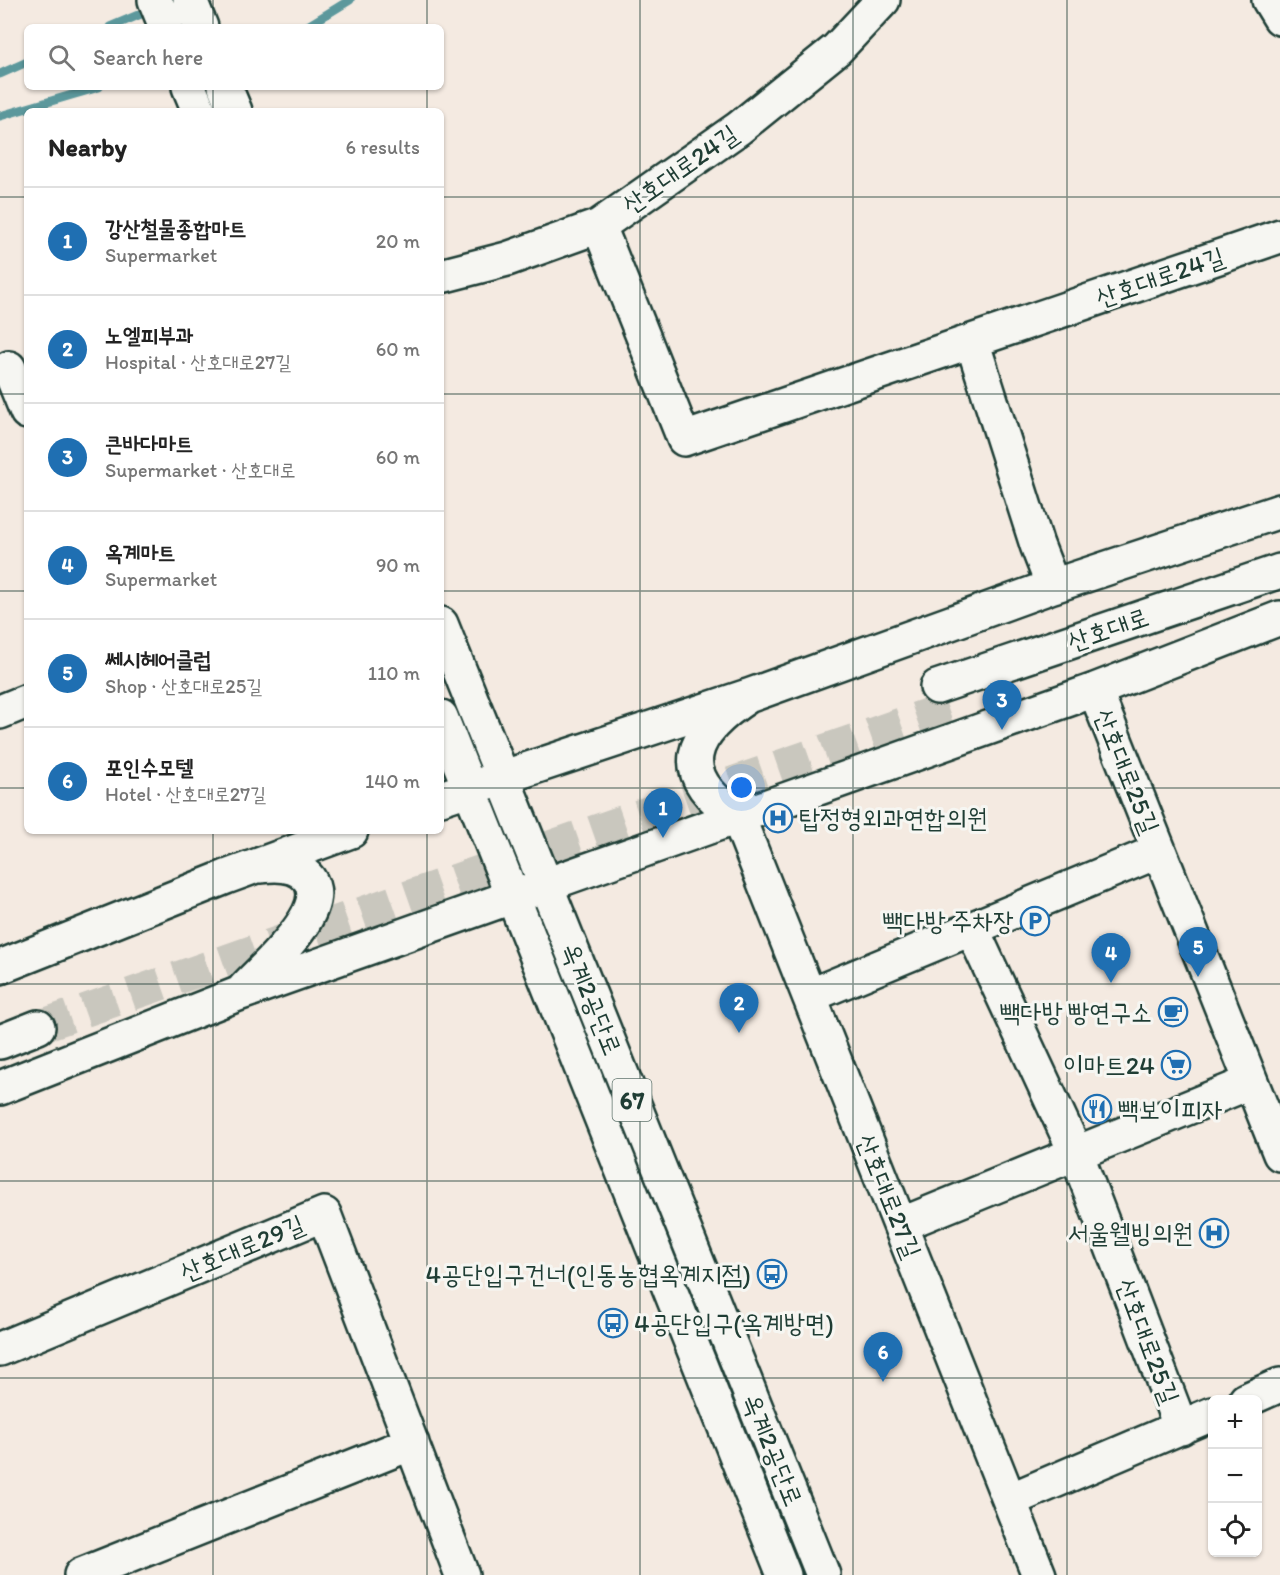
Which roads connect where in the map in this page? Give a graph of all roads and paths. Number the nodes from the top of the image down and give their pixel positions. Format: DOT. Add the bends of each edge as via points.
graph roads {
  1 [pos="155,0"];
  2 [pos="190,0"];
  3 [pos="883,0"];
  4 [pos="1269,0"];
  5 [pos="1280,18"];
  6 [pos="165,24"];
  7 [pos="200,24"];
  8 [pos="190,90"];
  9 [pos="226,90"];
  10 [pos="198,108"];
  11 [pos="234,108"];
  12 [pos="599,226"];
  13 [pos="1280,236"];
  14 [pos="444,275"];
  15 [pos="972,341"];
  16 [pos="12,367"];
  17 [pos="24,403"];
  18 [pos="1280,511"];
  19 [pos="1280,571"];
  20 [pos="1053,586"];
  21 [pos="1280,595"];
  22 [pos="1280,618"];
  23 [pos="444,631"];
  24 [pos="1095,690"];
  25 [pos="748,696"];
  26 [pos="24,702"];
  27 [pos="0,712"];
  28 [pos="444,733"];
  29 [pos="502,776"];
  30 [pos="455,792"];
  31 [pos="738,817"];
  32 [pos="343,834"];
  33 [pos="1159,851"];
  34 [pos="255,866"];
  35 [pos="546,885"];
  36 [pos="513,897"];
  37 [pos="972,929"];
  38 [pos="0,967"];
  39 [pos="238,994"];
  40 [pos="809,996"];
  41 [pos="22,1018"];
  42 [pos="0,1042"];
  43 [pos="1251,1082"];
  44 [pos="0,1088"];
  45 [pos="1076,1153"];
  46 [pos="1280,1154"];
  47 [pos="900,1225"];
  48 [pos="0,1349"];
  49 [pos="1280,1385"];
  50 [pos="1257,1395"];
  51 [pos="1208,1416"];
  52 [pos="1181,1428"];
  53 [pos="412,1443"];
  54 [pos="1010,1500"];
  55 [pos="81,1575"];
  56 [pos="462,1575"];
  57 [pos="784,1575"];
  58 [pos="823,1575"];
  59 [pos="1040,1575"];
  1 -- 6 [label="street"];
  2 -- 7 [label="street"];
  3 -- 12 [label="street, 산호대로24길" via="837,49 739,128"];
  4 -- 5 [label="street"];
  8 -- 10 [label="street"];
  9 -- 11 [label="street"];
  12 -- 14 [label="street, 산호대로24길" via="507,259"];
  12 -- 15 [label="street, 산호대로24길" via="684,439"];
  13 -- 15 [label="street, 산호대로24길"];
  15 -- 20 [label="street"];
  16 -- 17 [label="street"];
  18 -- 20 [label="street"];
  19 -- 21 [label="street, 산호대로" via="943,697"];
  20 -- 25 [label="street"];
  22 -- 24 [label="street"];
  23 -- 29 [label="street, 옥계2공단로 / 67"];
  24 -- 31 [label="street"];
  24 -- 33 [label="street, 산호대로25길"];
  25 -- 29 [label="street"];
  25 -- 31 [label="street" via="711,725 701,739 694,764 711,795"];
  26 -- 27 [label="street"];
  28 -- 30 [label="street, 옥계2공단로 / 67"];
  29 -- 30 [label="street"];
  29 -- 35 [label="street, 옥계2공단로 / 67"];
  30 -- 36 [label="street, 옥계2공단로 / 67"];
  31 -- 35 [label="street"];
  31 -- 40 [label="street, 산호대로27길"];
  32 -- 34 [label="street"];
  33 -- 37 [label="street, 산호대로25길"];
  33 -- 43 [label="street, 산호대로25길"];
  34 -- 38 [label="street"];
  34 -- 39 [label="street" via="276,864 302,872 313,885 314,902 301,928"];
  35 -- 36 [label="street"];
  35 -- 58 [label="street, 옥계2공단로 / 67"];
  36 -- 39 [label="street"];
  36 -- 57 [label="street, 옥계2공단로 / 67"];
  37 -- 40 [label="street, 산호대로25길"];
  37 -- 45 [label="street, 산호대로25길"];
  39 -- 44 [label="street"];
  40 -- 47 [label="street, 산호대로27길"];
  41 -- 42 [label="street"];
  43 -- 45 [label="street"];
  43 -- 46 [label="street, 산호대로25길"];
  45 -- 47 [label="street"];
  45 -- 52 [label="street, 산호대로25길"];
  47 -- 54 [label="street, 산호대로27길"];
  48 -- 53 [label="street, 산호대로29길" via="324,1214"];
  49 -- 50 [label="street"];
  51 -- 52 [label="street, 산호대로25길"];
  52 -- 54 [label="street, 산호대로25길"];
  53 -- 55 [label="street"];
  53 -- 56 [label="street, 산호대로29길"];
  54 -- 59 [label="street, 산호대로27길"];
}
